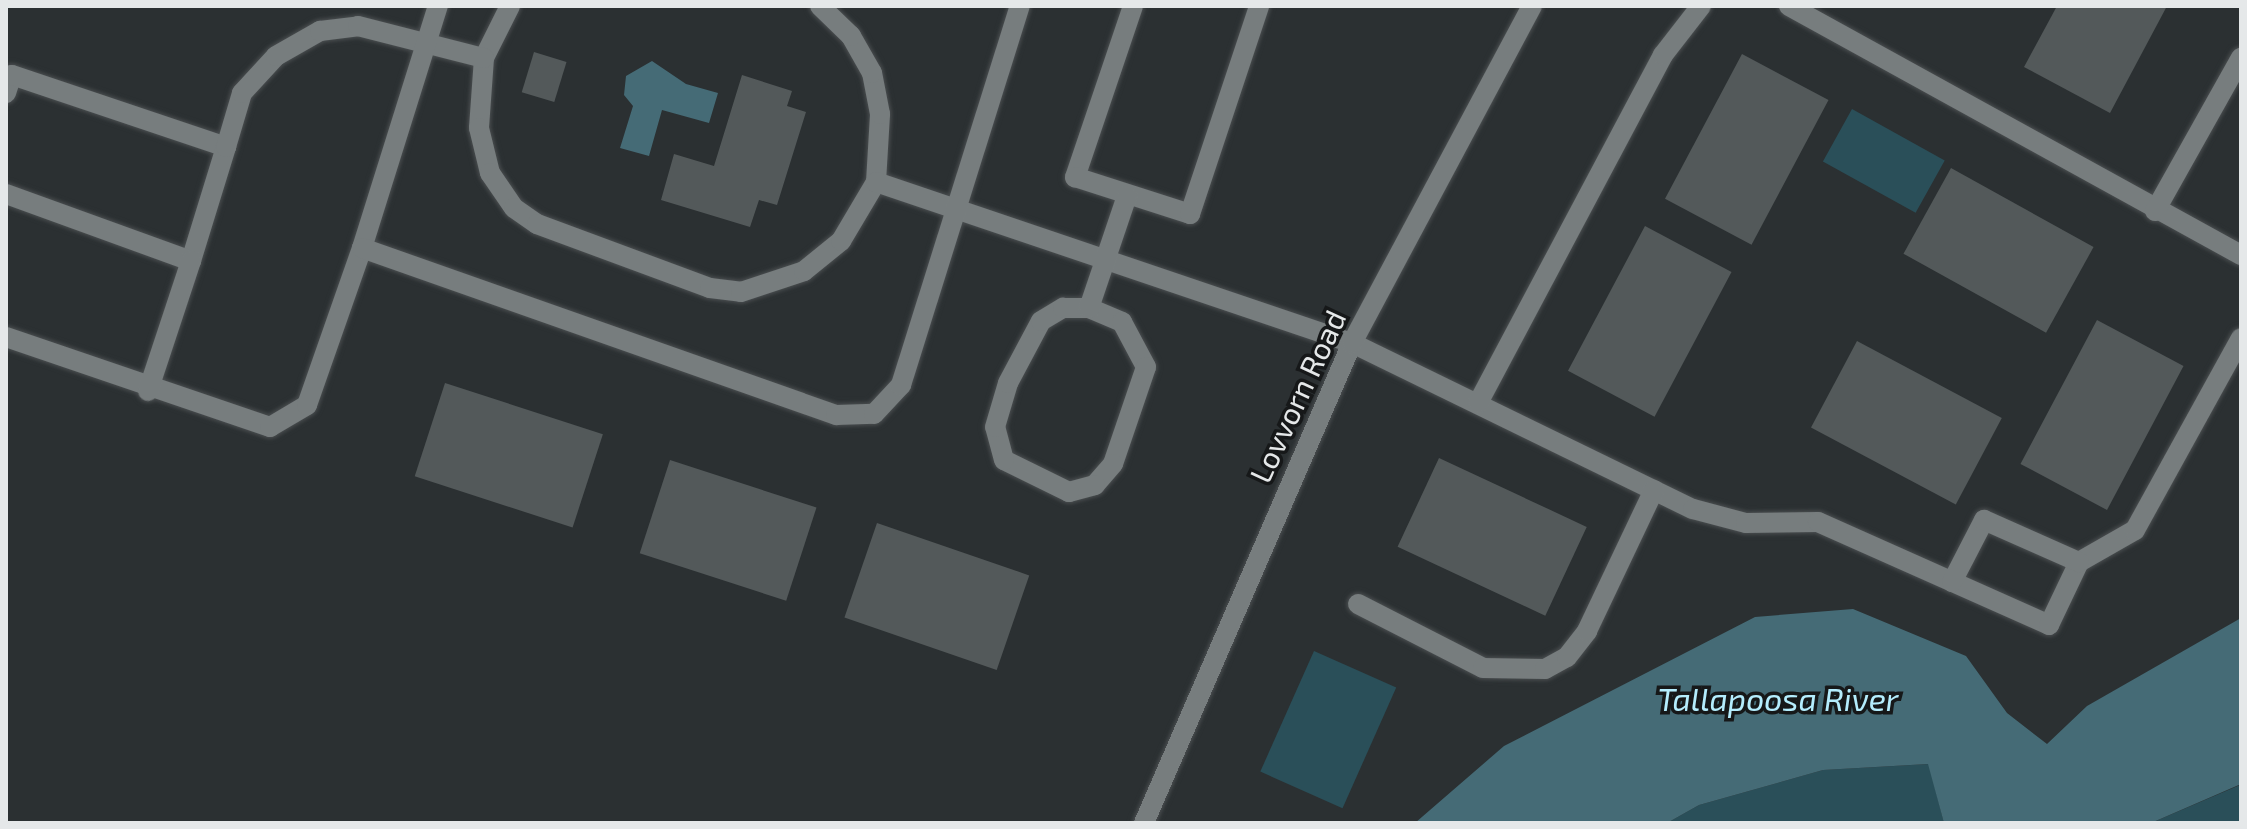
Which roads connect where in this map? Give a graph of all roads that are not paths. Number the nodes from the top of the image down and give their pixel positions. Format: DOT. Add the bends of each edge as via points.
graph roads {
  1 [pos="438,6"];
  2 [pos="510,6"];
  3 [pos="820,6"];
  4 [pos="1020,6"];
  5 [pos="1133,6"];
  6 [pos="1259,6"];
  7 [pos="1532,6"];
  8 [pos="1701,6"];
  9 [pos="1789,6"];
  10 [pos="425,40"];
  11 [pos="484,58"];
  12 [pos="2241,58"];
  13 [pos="6,93"];
  14 [pos="226,147"];
  15 [pos="876,182"];
  16 [pos="6,194"];
  17 [pos="1127,196"];
  18 [pos="954,208"];
  19 [pos="2155,211"];
  20 [pos="362,248"];
  21 [pos="2241,255"];
  22 [pos="1106,260"];
  23 [pos="191,261"];
  24 [pos="1089,308"];
  25 [pos="6,337"];
  26 [pos="2241,338"];
  27 [pos="1352,343"];
  28 [pos="148,391"];
  29 [pos="1478,403"];
  30 [pos="1654,490"];
  31 [pos="2079,562"];
  32 [pos="1952,582"];
  33 [pos="1358,604"];
  34 [pos="1144,823"];
  1 -- 10 [label="street"];
  2 -- 11 [label="street"];
  3 -- 15 [label="street" via="851,36 872,73 880,114"];
  4 -- 18 [label="street"];
  5 -- 17 [label="street" via="1075,177"];
  6 -- 17 [label="street" via="1190,214"];
  7 -- 27 [label="street, Lovvorn Road"];
  8 -- 29 [label="street" via="1663,55"];
  9 -- 19 [label="street"];
  10 -- 11 [label="street"];
  10 -- 14 [label="street" via="358,26 297,41 242,93"];
  10 -- 20 [label="street"];
  11 -- 15 [label="street" via="479,128 490,173 514,208 537,224 710,288 741,292 804,271 841,241"];
  12 -- 19 [label="street"];
  13 -- 14 [label="street" via="12,75"];
  14 -- 23 [label="street"];
  15 -- 18 [label="street"];
  16 -- 23 [label="street"];
  17 -- 22 [label="street"];
  18 -- 20 [label="street" via="901,385 874,414 836,415"];
  18 -- 22 [label="street"];
  19 -- 21 [label="street"];
  20 -- 28 [label="street" via="317,382 291,421 270,427"];
  22 -- 24 [label="street"];
  22 -- 27 [label="street"];
  23 -- 28 [label="street"];
  24 -- 24 [label="street" via="1063,308 1041,321 1008,383 995,427 1004,460 1069,492 1095,485 1113,464 1146,367 1122,322"];
  25 -- 28 [label="street"];
  26 -- 31 [label="street" via="2135,530"];
  27 -- 29 [label="street"];
  27 -- 34 [label="street, Lovvorn Road"];
  29 -- 30 [label="street"];
  30 -- 32 [label="street" via="1746,523 1818,522"];
  30 -- 33 [label="street" via="1587,631 1567,657 1545,669 1483,668"];
  31 -- 32 [label="street" via="1984,520"];
  31 -- 32 [label="street" via="2049,625"];
}
